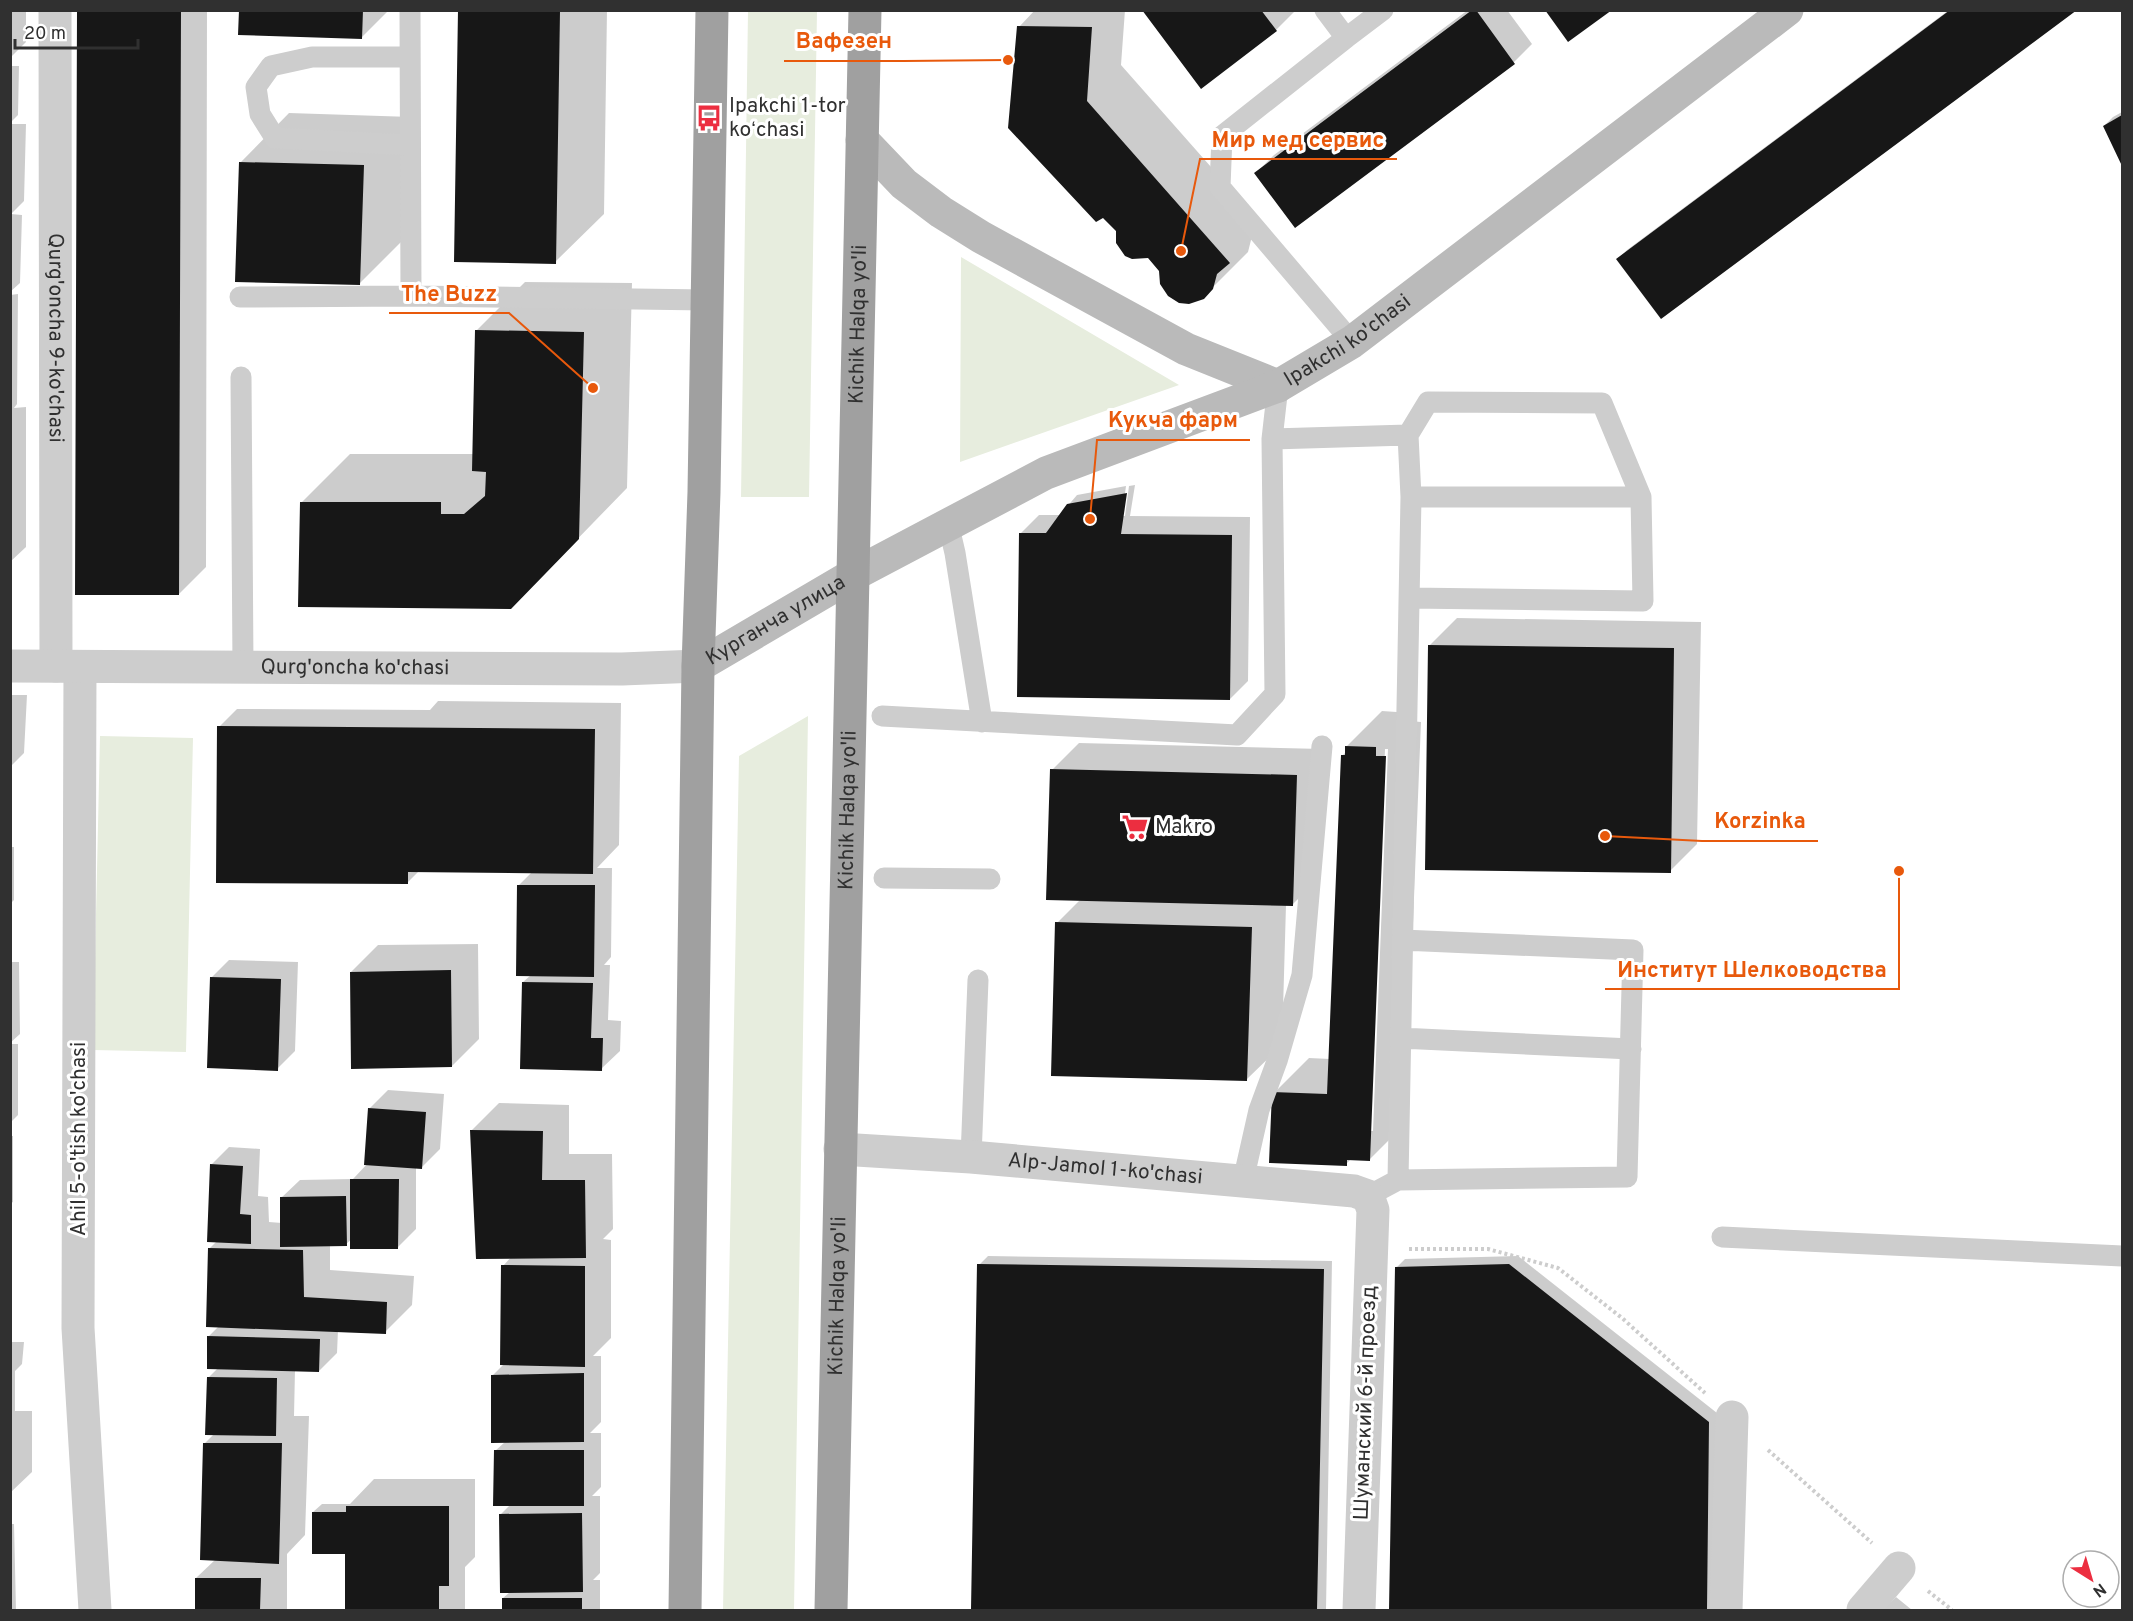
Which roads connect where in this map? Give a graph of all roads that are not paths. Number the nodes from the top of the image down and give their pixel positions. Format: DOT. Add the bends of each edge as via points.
graph roads {
  1 [pos="55,10"];
  2 [pos="410,10"];
  3 [pos="712,10"];
  4 [pos="866,10"];
  5 [pos="1325,10"];
  6 [pos="1383,10"];
  7 [pos="1787,10"];
  8 [pos="1346,38"];
  9 [pos="409,57"];
  10 [pos="862,140"];
  11 [pos="410,145"];
  12 [pos="411,296"];
  13 [pos="240,297"];
  14 [pos="707,300"];
  15 [pos="1352,342"];
  16 [pos="241,377"];
  17 [pos="1278,386"];
  18 [pos="1408,435"];
  19 [pos="1272,439"];
  20 [pos="1411,497"];
  21 [pos="1641,497"];
  22 [pos="948,523"];
  23 [pos="853,574"];
  24 [pos="1410,598"];
  25 [pos="10,666"];
  26 [pos="698,666"];
  27 [pos="68,667"];
  28 [pos="243,667"];
  29 [pos="882,716"];
  30 [pos="982,722"];
  31 [pos="1322,746"];
  32 [pos="884,878"];
  33 [pos="990,879"];
  34 [pos="1402,940"];
  35 [pos="978,980"];
  36 [pos="1400,1038"];
  37 [pos="1631,1049"];
  38 [pos="840,1149"];
  39 [pos="971,1157"];
  40 [pos="1398,1180"];
  41 [pos="1243,1181"];
  42 [pos="1368,1196"];
  43 [pos="1722,1237"];
  44 [pos="2122,1256"];
  45 [pos="1732,1417"];
  46 [pos="1899,1568"];
  47 [pos="95,1611"];
  48 [pos="685,1611"];
  49 [pos="831,1611"];
  50 [pos="1359,1611"];
  51 [pos="1726,1611"];
  52 [pos="1863,1611"];
  1 -- 27 [label="street, Qurg'oncha 9-ko'chasi"];
  2 -- 9 [label="lane"];
  3 -- 14 [label="highway"];
  4 -- 10 [label="highway, Kichik Halqa yo'li"];
  5 -- 8 [label="lane"];
  6 -- 8 [label="lane"];
  7 -- 15 [label="main road, Ipakchi ko'chasi"];
  8 -- 15 [label="lane" via="1222,136 1220,187"];
  9 -- 11 [label="lane"];
  9 -- 11 [label="lane" via="312,57 271,66 256,87 260,114 275,138"];
  10 -- 17 [label="main road" via="904,184 981,237 1186,349"];
  10 -- 23 [label="highway, Kichik Halqa yo'li"];
  11 -- 12 [label="lane"];
  12 -- 13 [label="lane"];
  12 -- 14 [label="lane"];
  14 -- 26 [label="highway"];
  15 -- 17 [label="main road, Ipakchi ko'chasi"];
  16 -- 28 [label="lane"];
  17 -- 19 [label="lane"];
  17 -- 22 [label="main road, Ipakchi ko'chasi" via="1046,473"];
  18 -- 19 [label="lane"];
  18 -- 20 [label="lane"];
  18 -- 21 [label="lane" via="1428,402 1602,403"];
  19 -- 30 [label="lane" via="1275,694 1237,735"];
  20 -- 21 [label="lane"];
  20 -- 24 [label="lane"];
  21 -- 24 [label="lane" via="1643,601"];
  22 -- 23 [label="main road, Ipakchi ko'chasi"];
  22 -- 30 [label="lane"];
  23 -- 26 [label="main road, Курганча улица"];
  23 -- 38 [label="highway, Kichik Halqa yo'li"];
  24 -- 34 [label="lane"];
  25 -- 27 [label="street, Qurg'oncha ko'chasi"];
  26 -- 28 [label="street, Qurg'oncha ko'chasi"];
  26 -- 48 [label="highway"];
  27 -- 28 [label="street, Qurg'oncha ko'chasi"];
  27 -- 47 [label="street, Ahil 5-o'tish ko'chasi" via="78,1328"];
  29 -- 30 [label="lane"];
  31 -- 41 [label="lane" via="1302,975 1259,1110"];
  32 -- 33 [label="lane"];
  34 -- 36 [label="lane"];
  34 -- 37 [label="lane" via="1633,950"];
  35 -- 39 [label="lane"];
  36 -- 37 [label="lane"];
  36 -- 40 [label="lane"];
  37 -- 40 [label="lane" via="1627,1177"];
  38 -- 39 [label="street, Alp-Jamol 1-ko'chasi"];
  38 -- 49 [label="highway, Kichik Halqa yo'li"];
  39 -- 41 [label="street, Alp-Jamol 1-ko'chasi"];
  40 -- 42 [label="lane"];
  41 -- 42 [label="street, Alp-Jamol 1-ko'chasi" via="1354,1191"];
  42 -- 50 [label="street, Шуманский 6-й проезд" via="1373,1210"];
  43 -- 44 [label="lane"];
  45 -- 51 [label="street"];
  46 -- 52 [label="street"];
}
